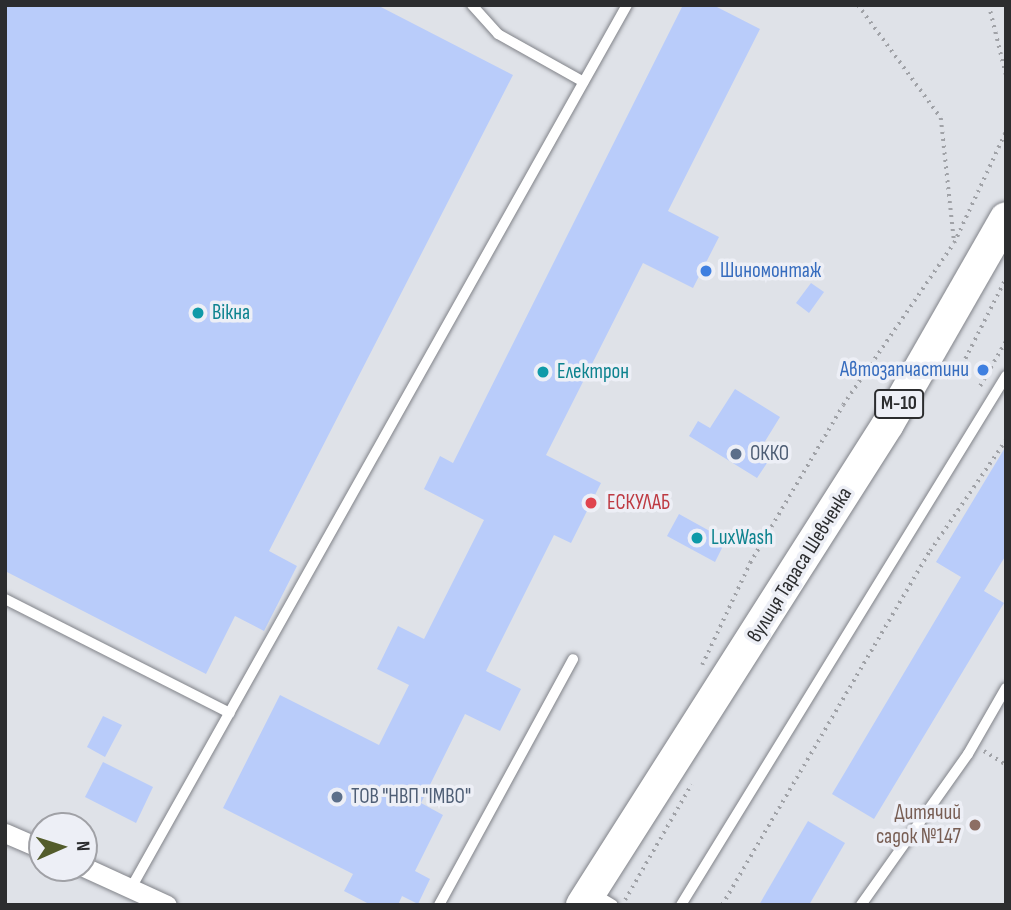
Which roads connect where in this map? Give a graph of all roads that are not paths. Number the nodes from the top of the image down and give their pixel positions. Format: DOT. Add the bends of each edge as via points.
graph roads {
  1 [pos="472,5"];
  2 [pos="627,5"];
  3 [pos="584,82"];
  4 [pos="1006,218"];
  5 [pos="1005,381"];
  6 [pos="5,599"];
  7 [pos="573,659"];
  8 [pos="1006,688"];
  9 [pos="230,713"];
  10 [pos="5,833"];
  11 [pos="28,843"];
  12 [pos="98,873"];
  13 [pos="131,888"];
  14 [pos="595,900"];
  15 [pos="167,905"];
  16 [pos="439,905"];
  17 [pos="681,905"];
  18 [pos="861,905"];
  1 -- 3 [label="lane" via="498,34"];
  2 -- 3 [label="lane"];
  3 -- 9 [label="lane"];
  4 -- 14 [label="main road, вулиця Тараса Шевченка / М-10" via="795,575"];
  5 -- 17 [label="lane"];
  6 -- 9 [label="lane"];
  7 -- 16 [label="lane"];
  8 -- 18 [label="lane" via="974,744"];
  9 -- 13 [label="lane"];
  10 -- 11 [label="street"];
  12 -- 13 [label="street"];
  13 -- 15 [label="street"];
}
